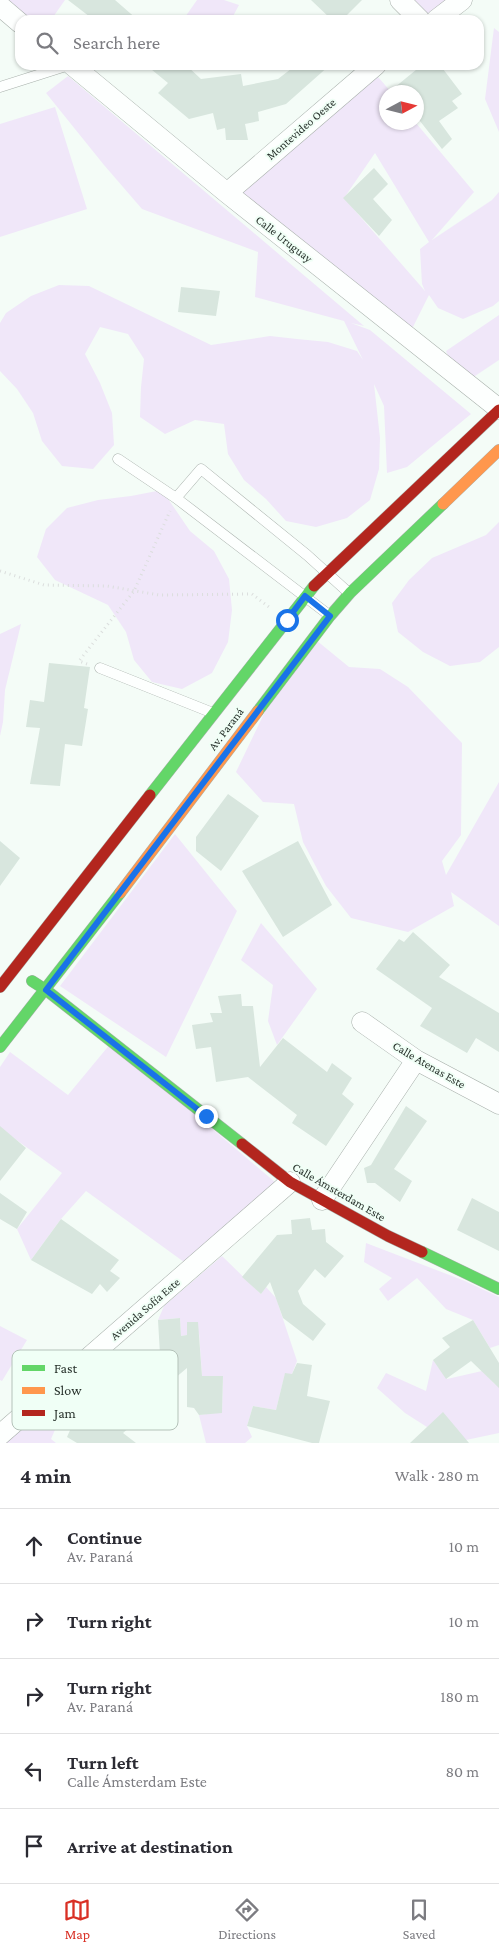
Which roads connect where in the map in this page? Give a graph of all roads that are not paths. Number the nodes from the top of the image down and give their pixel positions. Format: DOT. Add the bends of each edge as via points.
graph roads {
  1 [pos="400,0"];
  2 [pos="462,0"];
  3 [pos="0,6"];
  4 [pos="415,15"];
  5 [pos="442,15"];
  6 [pos="15,19"];
  7 [pos="54,70"];
  8 [pos="76,70"];
  9 [pos="370,70"];
  10 [pos="0,87"];
  11 [pos="226,193"];
  12 [pos="499,410"];
  13 [pos="499,450"];
  14 [pos="118,459"];
  15 [pos="176,498"];
  16 [pos="327,572"];
  17 [pos="350,593"];
  18 [pos="305,596"];
  19 [pos="330,616"];
  20 [pos="100,668"];
  21 [pos="214,713"];
  22 [pos="13,970"];
  23 [pos="0,987"];
  24 [pos="46,990"];
  25 [pos="362,1022"];
  26 [pos="0,1047"];
  27 [pos="416,1060"];
  28 [pos="499,1104"];
  29 [pos="290,1182"];
  30 [pos="322,1200"];
  31 [pos="499,1289"];
  32 [pos="97,1350"];
  33 [pos="12,1425"];
  34 [pos="0,1435"];
  1 -- 4 [label="street"];
  2 -- 5 [label="street"];
  3 -- 6 [label="street"];
  7 -- 10 [label="lane"];
  8 -- 11 [label="street, Calle Uruguay"];
  9 -- 11 [label="street, Montevideo Oeste"];
  11 -- 12 [label="street, Calle Uruguay"];
  12 -- 16 [label="street, Av. Paraná"];
  13 -- 17 [label="street, Av. Paraná"];
  14 -- 15 [label="lane"];
  15 -- 16 [label="lane" via="201,469"];
  15 -- 18 [label="lane"];
  16 -- 17 [label="lane"];
  16 -- 18 [label="street, Av. Paraná"];
  17 -- 19 [label="street, Av. Paraná"];
  18 -- 19 [label="lane"];
  18 -- 21 [label="street, Av. Paraná"];
  19 -- 24 [label="street, Av. Paraná"];
  20 -- 21 [label="lane"];
  21 -- 22 [label="street, Av. Paraná"];
  22 -- 23 [label="street, Av. Paraná"];
  22 -- 24 [label="street, Calle Ámsterdam Este"];
  24 -- 26 [label="street, Av. Paraná"];
  24 -- 29 [label="street, Calle Ámsterdam Este"];
  25 -- 27 [label="street, Calle Atenas Este"];
  27 -- 28 [label="street, Calle Atenas Este"];
  27 -- 30 [label="street"];
  29 -- 30 [label="street, Calle Ámsterdam Este"];
  29 -- 32 [label="street, Avenida Sofía Este"];
  30 -- 31 [label="street, Calle Ámsterdam Este" via="388,1236"];
  33 -- 34 [label="street, Avenida Sofía Este"];
}
